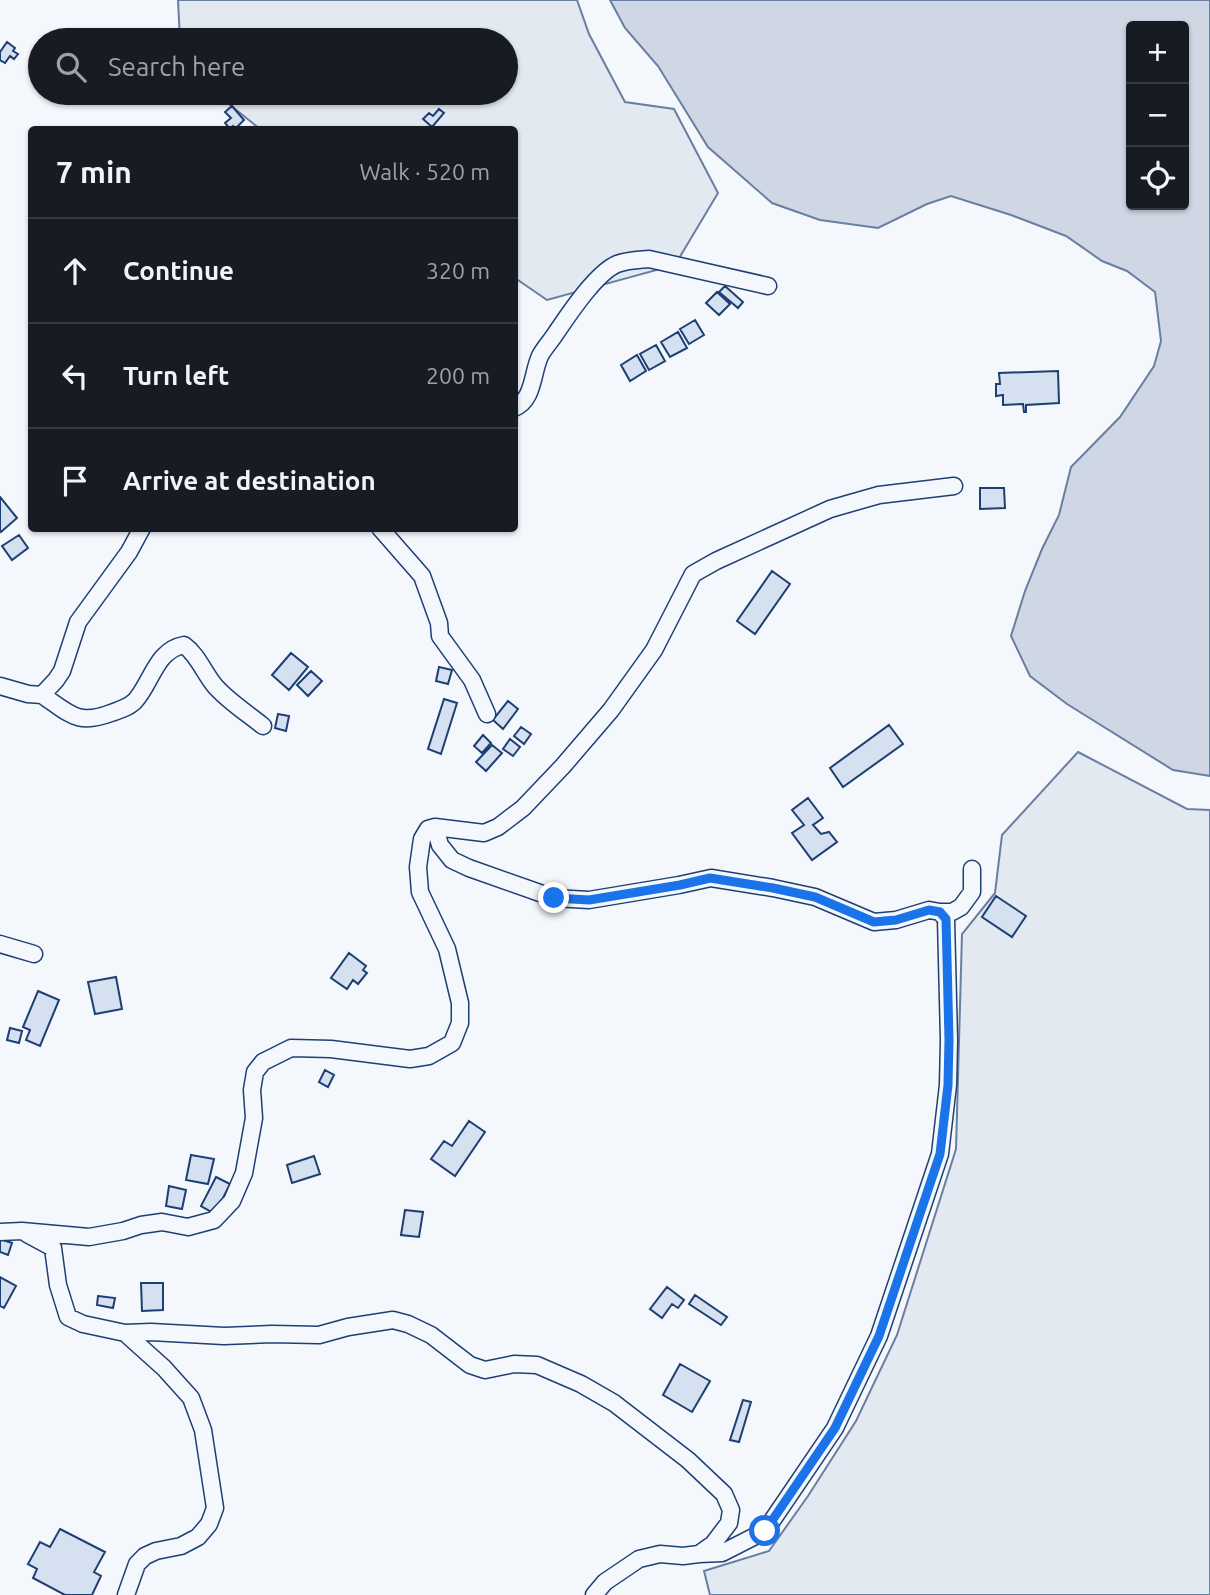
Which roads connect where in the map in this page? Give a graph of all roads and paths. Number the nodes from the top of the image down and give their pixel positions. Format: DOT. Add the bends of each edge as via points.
graph roads {
  1 [pos="768,286"];
  2 [pos="518,406"];
  3 [pos="954,486"];
  4 [pos="140,532"];
  5 [pos="384,532"];
  6 [pos="0,686"];
  7 [pos="42,695"];
  8 [pos="487,714"];
  9 [pos="263,726"];
  10 [pos="435,827"];
  11 [pos="972,869"];
  12 [pos="940,912"];
  13 [pos="0,944"];
  14 [pos="34,954"];
  15 [pos="22,1231"];
  16 [pos="0,1232"];
  17 [pos="125,1333"];
  18 [pos="699,1554"];
  19 [pos="126,1595"];
  20 [pos="594,1595"];
  1 -- 2 [label="street" via="649,259 616,265 602,274 541,354 530,392"];
  3 -- 10 [label="street" via="879,495 830,509 693,574 647,660 611,709 523,808 484,833"];
  4 -- 7 [label="street" via="78,622 62,671"];
  5 -- 8 [label="street" via="422,576 440,636 472,680"];
  6 -- 7 [label="street"];
  7 -- 9 [label="street" via="76,718 104,716 134,702 160,661 184,645 221,692"];
  10 -- 12 [label="street" via="440,845 452,860 554,898 589,900 710,878 815,897 874,922 929,910"];
  10 -- 15 [label="street" via="422,839 419,892 447,949 460,1003 460,1023 452,1043 429,1056 410,1059 291,1048 263,1062 251,1090 254,1118 244,1173 232,1201 214,1220 188,1227 162,1222 89,1237"];
  11 -- 12 [label="street" via="972,892 961,907"];
  12 -- 18 [label="street" via="946,919 949,1040 940,1154 879,1336 835,1428 765,1531 722,1553"];
  13 -- 14 [label="street"];
  15 -- 16 [label="street"];
  15 -- 17 [label="street" via="53,1248 68,1317"];
  17 -- 18 [label="street" via="319,1335 393,1320 431,1335 470,1365 485,1370 514,1364 556,1372 614,1403 724,1494 731,1510 729,1523"];
  17 -- 19 [label="street" via="191,1398 203,1430 215,1508 198,1537 145,1556 137,1564"];
  18 -- 20 [label="street" via="639,1559"];
}
